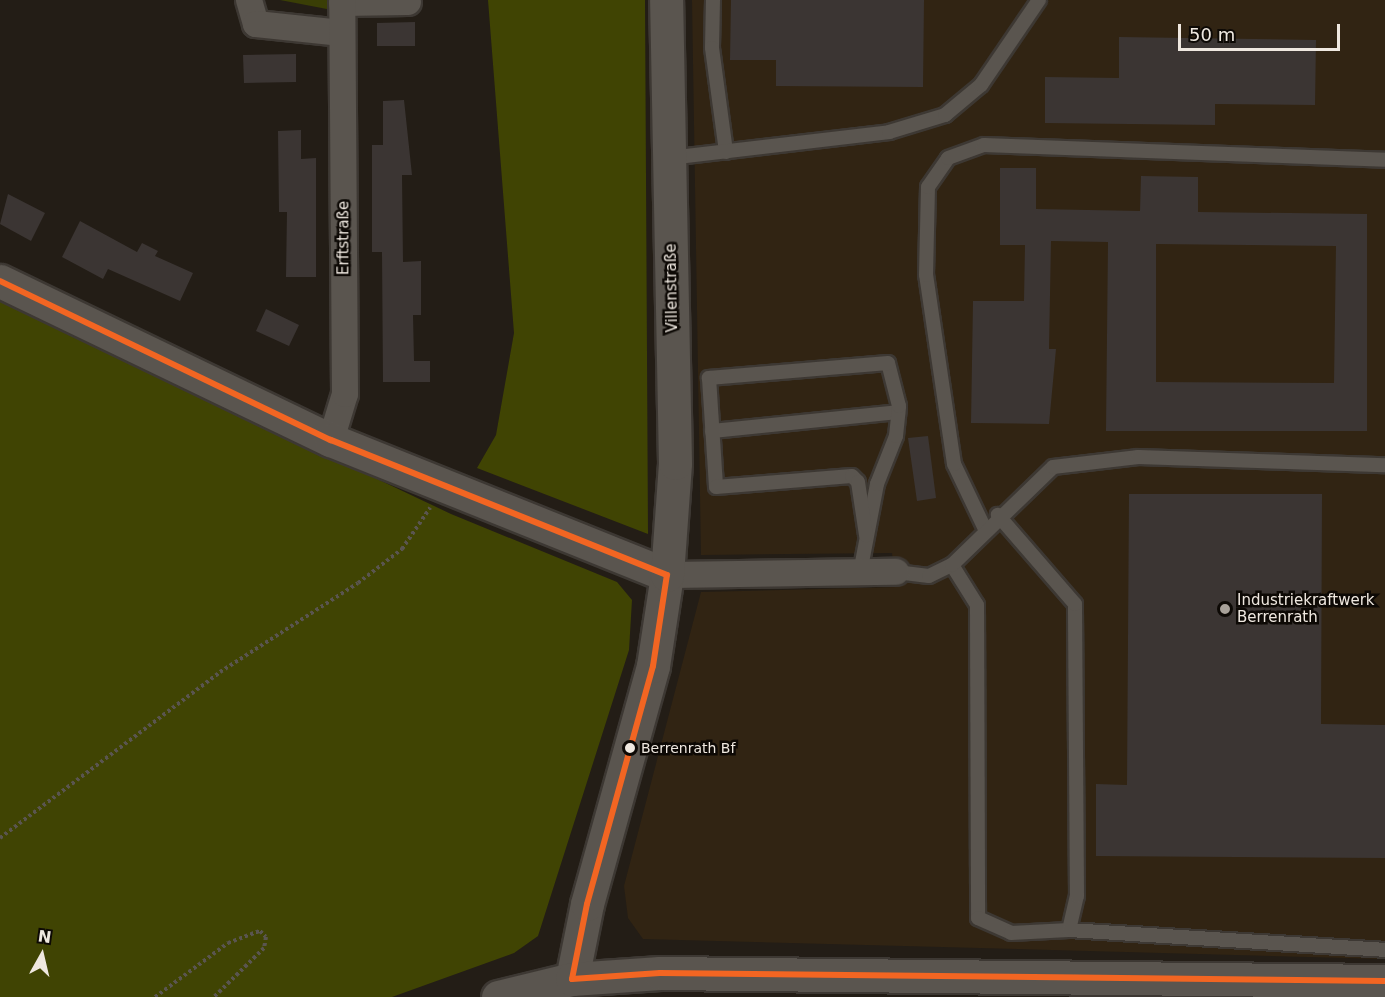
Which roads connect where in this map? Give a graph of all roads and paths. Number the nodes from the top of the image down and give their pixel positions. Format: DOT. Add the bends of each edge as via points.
graph roads {
  1 [pos="249,0"];
  2 [pos="666,0"];
  3 [pos="713,0"];
  4 [pos="1039,0"];
  5 [pos="342,2"];
  6 [pos="408,2"];
  7 [pos="342,33"];
  8 [pos="726,152"];
  9 [pos="669,158"];
  10 [pos="1385,160"];
  11 [pos="0,281"];
  12 [pos="898,412"];
  13 [pos="712,431"];
  14 [pos="331,440"];
  15 [pos="1385,465"];
  16 [pos="438,483"];
  17 [pos="998,515"];
  18 [pos="985,529"];
  19 [pos="866,535"];
  20 [pos="952,565"];
  21 [pos="896,572"];
  22 [pos="860,573"];
  23 [pos="667,575"];
  24 [pos="0,838"];
  25 [pos="1069,930"];
  26 [pos="1385,950"];
  27 [pos="572,979"];
  28 [pos="1385,981"];
  29 [pos="1334,988"];
  30 [pos="155,997"];
  31 [pos="214,997"];
  32 [pos="498,997"];
  1 -- 7 [label="street" via="256,24"];
  2 -- 9 [label="main road, Villenstraße"];
  3 -- 8 [label="lane" via="712,48"];
  4 -- 8 [label="lane" via="981,85 945,115 890,132"];
  5 -- 6 [label="street, Erftstraße"];
  5 -- 7 [label="street, Erftstraße"];
  7 -- 14 [label="street, Erftstraße" via="345,394"];
  8 -- 9 [label="lane"];
  9 -- 23 [label="main road, Villenstraße" via="675,463"];
  10 -- 18 [label="lane" via="984,145 948,159 928,187 926,275 954,464"];
  11 -- 14 [label="main road"];
  12 -- 13 [label="lane"];
  12 -- 13 [label="lane" via="894,370 880,361 709,378"];
  12 -- 19 [label="lane" via="894,448 877,484"];
  13 -- 19 [label="lane" via="716,487 852,476 858,482"];
  14 -- 16 [label="main road"];
  15 -- 17 [label="lane" via="1138,457 1053,467"];
  16 -- 23 [label="main road"];
  16 -- 24 [label="path" via="428,514 402,549 220,672"];
  17 -- 18 [label="lane"];
  17 -- 25 [label="lane" via="1075,604 1077,896"];
  18 -- 20 [label="lane"];
  19 -- 22 [label="lane"];
  20 -- 21 [label="lane" via="929,576"];
  20 -- 25 [label="lane" via="977,605 978,918 1011,933"];
  21 -- 22 [label="street"];
  22 -- 23 [label="street"];
  23 -- 27 [label="main road, Villenstraße" via="653,666 587,904"];
  25 -- 26 [label="lane"];
  27 -- 29 [label="main road" via="660,974"];
  27 -- 32 [label="main road"];
  28 -- 29 [label="main road"];
  30 -- 31 [label="path" via="228,943 260,931 266,937 264,948"];
}
